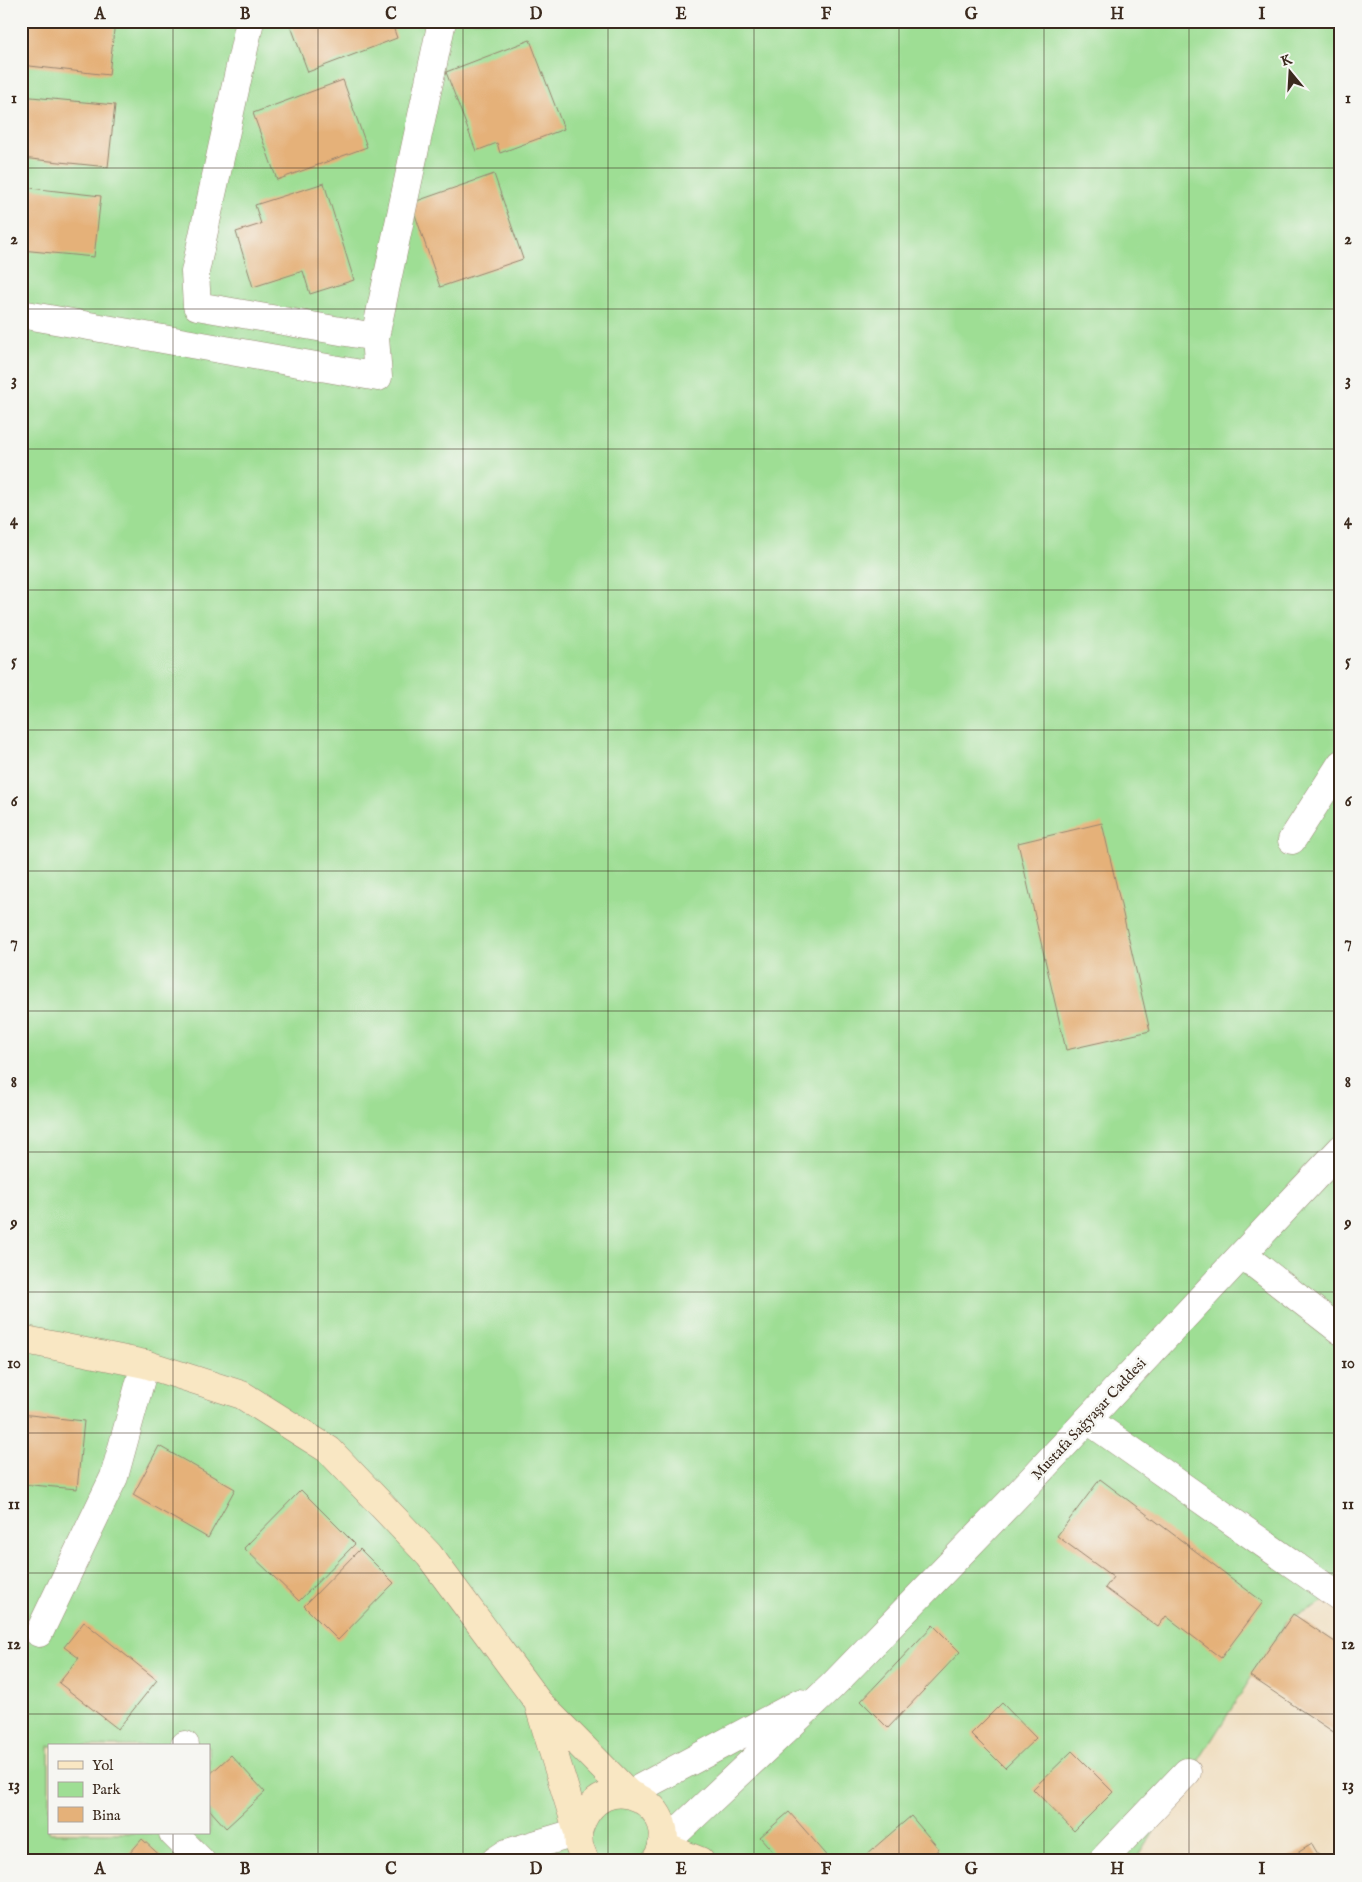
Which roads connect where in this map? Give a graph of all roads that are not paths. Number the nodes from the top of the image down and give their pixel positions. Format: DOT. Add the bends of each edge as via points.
graph roads {
  1 [pos="250,21"];
  2 [pos="442,21"];
  3 [pos="21,314"];
  4 [pos="375,337"];
  5 [pos="1341,764"];
  6 [pos="1292,840"];
  7 [pos="1341,1149"];
  8 [pos="1244,1255"];
  9 [pos="1341,1331"];
  10 [pos="21,1339"];
  11 [pos="145,1364"];
  12 [pos="1088,1420"];
  13 [pos="1341,1598"];
  14 [pos="39,1633"];
  15 [pos="832,1686"];
  16 [pos="538,1702"];
  17 [pos="1188,1772"];
  18 [pos="629,1794"];
  19 [pos="578,1832"];
  20 [pos="174,1834"];
  21 [pos="659,1853"];
  22 [pos="1106,1859"];
  23 [pos="202,1861"];
  24 [pos="495,1861"];
  25 [pos="585,1861"];
  26 [pos="700,1861"];
  1 -- 4 [label="street" via="195,272 197,306"];
  2 -- 4 [label="street"];
  3 -- 4 [label="street" via="378,377"];
  5 -- 6 [label="street"];
  7 -- 8 [label="street, Mustafa Sağyaşar Caddesi"];
  8 -- 9 [label="street"];
  8 -- 12 [label="street, Mustafa Sağyaşar Caddesi"];
  10 -- 11 [label="main road"];
  11 -- 14 [label="street" via="114,1477"];
  11 -- 16 [label="main road" via="242,1395 330,1450 429,1555"];
  12 -- 13 [label="street"];
  12 -- 15 [label="street, Mustafa Sağyaşar Caddesi"];
  15 -- 18 [label="street"];
  15 -- 21 [label="street, Mustafa Sağyaşar Caddesi"];
  16 -- 18 [label="main road"];
  16 -- 19 [label="main road"];
  17 -- 22 [label="street"];
  18 -- 19 [label="main road" via="603,1797 590,1806"];
  18 -- 21 [label="main road" via="642,1799 660,1819 663,1832"];
  19 -- 24 [label="street" via="507,1853"];
  19 -- 25 [label="main road"];
  20 -- 23 [label="street"];
  21 -- 26 [label="main road"];
}
